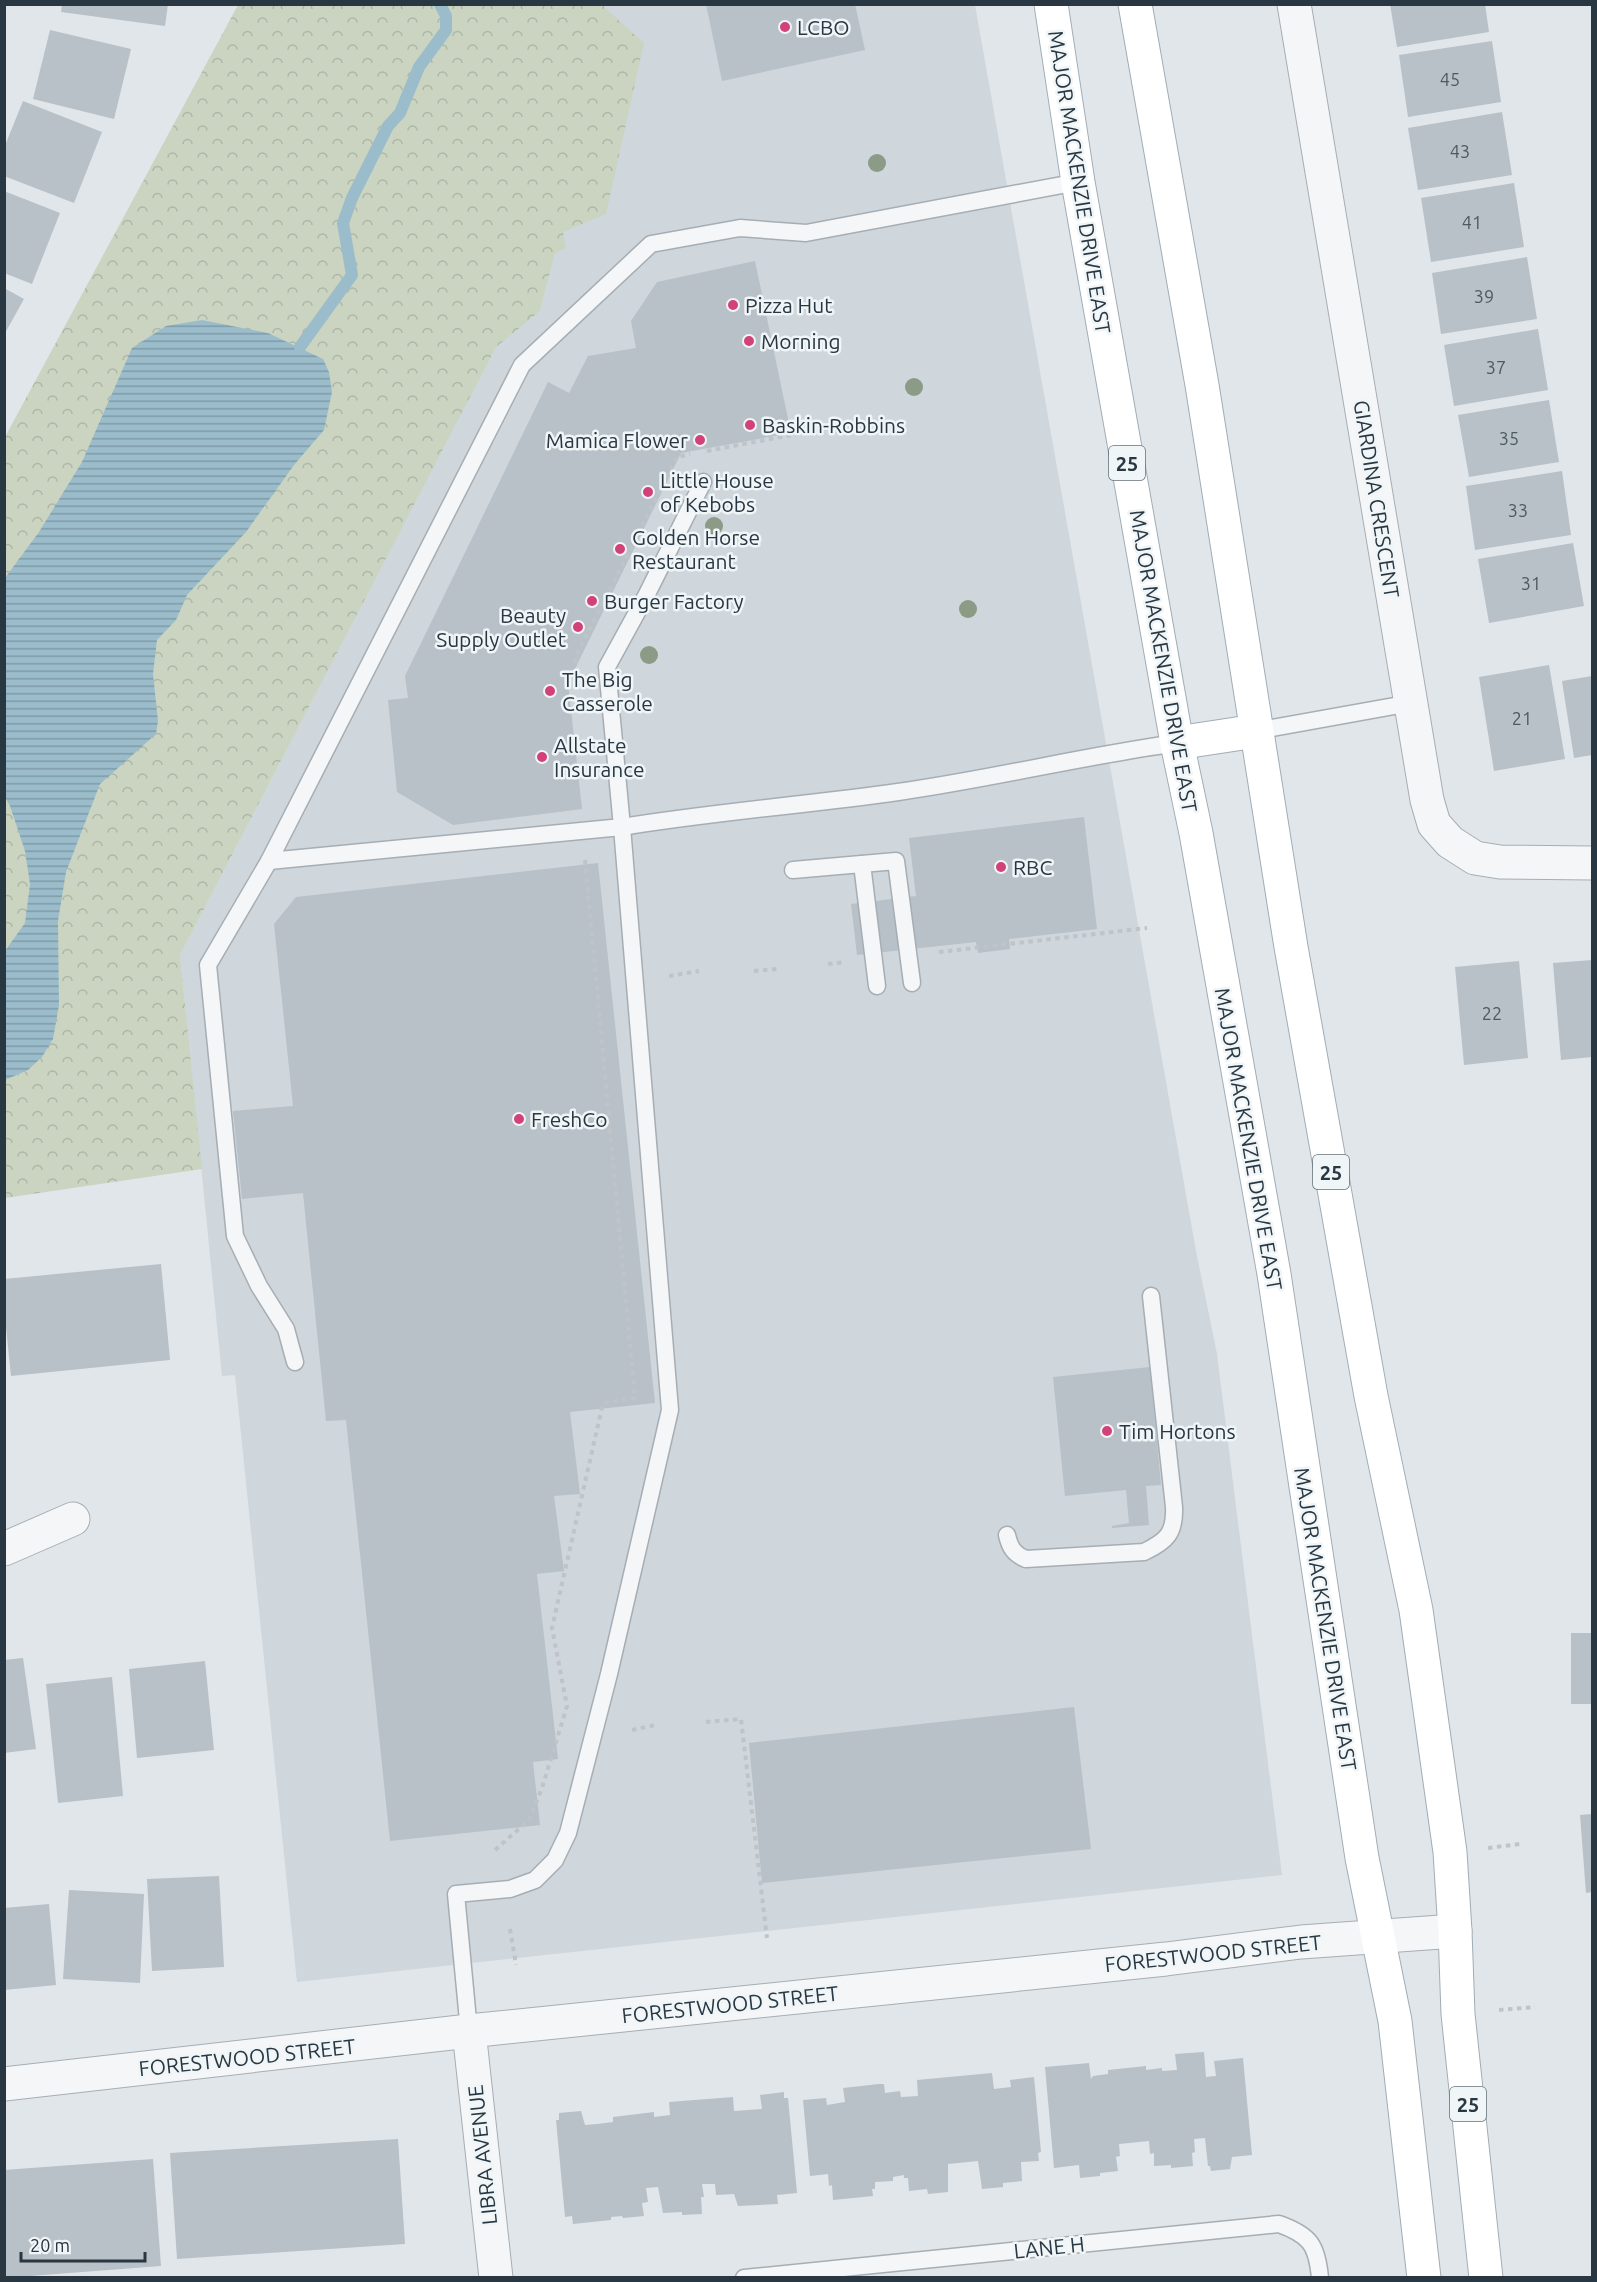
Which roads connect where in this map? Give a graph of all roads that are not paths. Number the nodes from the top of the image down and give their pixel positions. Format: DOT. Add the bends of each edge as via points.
graph roads {
  1 [pos="1051,4"];
  2 [pos="1135,4"];
  3 [pos="1294,4"];
  4 [pos="1078,182"];
  5 [pos="703,482"];
  6 [pos="1411,703"];
  7 [pos="1256,731"];
  8 [pos="1177,743"];
  9 [pos="622,826"];
  10 [pos="269,861"];
  11 [pos="1593,863"];
  12 [pos="862,864"];
  13 [pos="793,870"];
  14 [pos="912,983"];
  15 [pos="877,986"];
  16 [pos="1151,1296"];
  17 [pos="296,1362"];
  18 [pos="73,1520"];
  19 [pos="1007,1535"];
  20 [pos="4,1549"];
  21 [pos="1455,1931"];
  22 [pos="1377,1936"];
  23 [pos="469,2031"];
  24 [pos="4,2084"];
  25 [pos="496,2277"];
  26 [pos="744,2277"];
  27 [pos="1320,2277"];
  28 [pos="1424,2277"];
  29 [pos="1486,2277"];
  1 -- 4 [label="main road, MAJOR MACKENZIE DRIVE EAST / 25"];
  2 -- 7 [label="main road, 25" via="1202,385"];
  3 -- 6 [label="street, GIARDINA CRESCENT"];
  4 -- 8 [label="main road, MAJOR MACKENZIE DRIVE EAST / 25"];
  4 -- 10 [label="lane" via="806,233 740,228 651,244 522,365"];
  5 -- 9 [label="lane" via="607,667"];
  6 -- 7 [label="lane"];
  6 -- 11 [label="street, GIARDINA CRESCENT" via="1434,824 1450,842 1475,858 1500,862"];
  7 -- 8 [label="main road"];
  7 -- 21 [label="main road, 25" via="1371,1396 1416,1610 1450,1852"];
  8 -- 9 [label="lane" via="899,792"];
  8 -- 22 [label="main road, MAJOR MACKENZIE DRIVE EAST / 25" via="1272,1263"];
  9 -- 10 [label="lane"];
  9 -- 23 [label="lane" via="670,1410 568,1833 555,1860 534,1880 510,1888 456,1894"];
  10 -- 17 [label="lane" via="208,965 235,1236 286,1329"];
  12 -- 13 [label="lane"];
  12 -- 14 [label="lane" via="896,861"];
  12 -- 15 [label="lane"];
  16 -- 19 [label="lane" via="1174,1507 1175,1522 1169,1535 1144,1552 1026,1559 1017,1555"];
  18 -- 20 [label="street"];
  21 -- 22 [label="street, FORESTWOOD STREET"];
  21 -- 29 [label="main road, 25" via="1458,2014"];
  22 -- 23 [label="street, FORESTWOOD STREET"];
  22 -- 28 [label="main road, MAJOR MACKENZIE DRIVE EAST / 25" via="1395,2021"];
  23 -- 24 [label="street, FORESTWOOD STREET"];
  23 -- 25 [label="street, LIBRA AVENUE"];
  26 -- 27 [label="lane, LANE H" via="1279,2224 1308,2237 1318,2256"];
}
